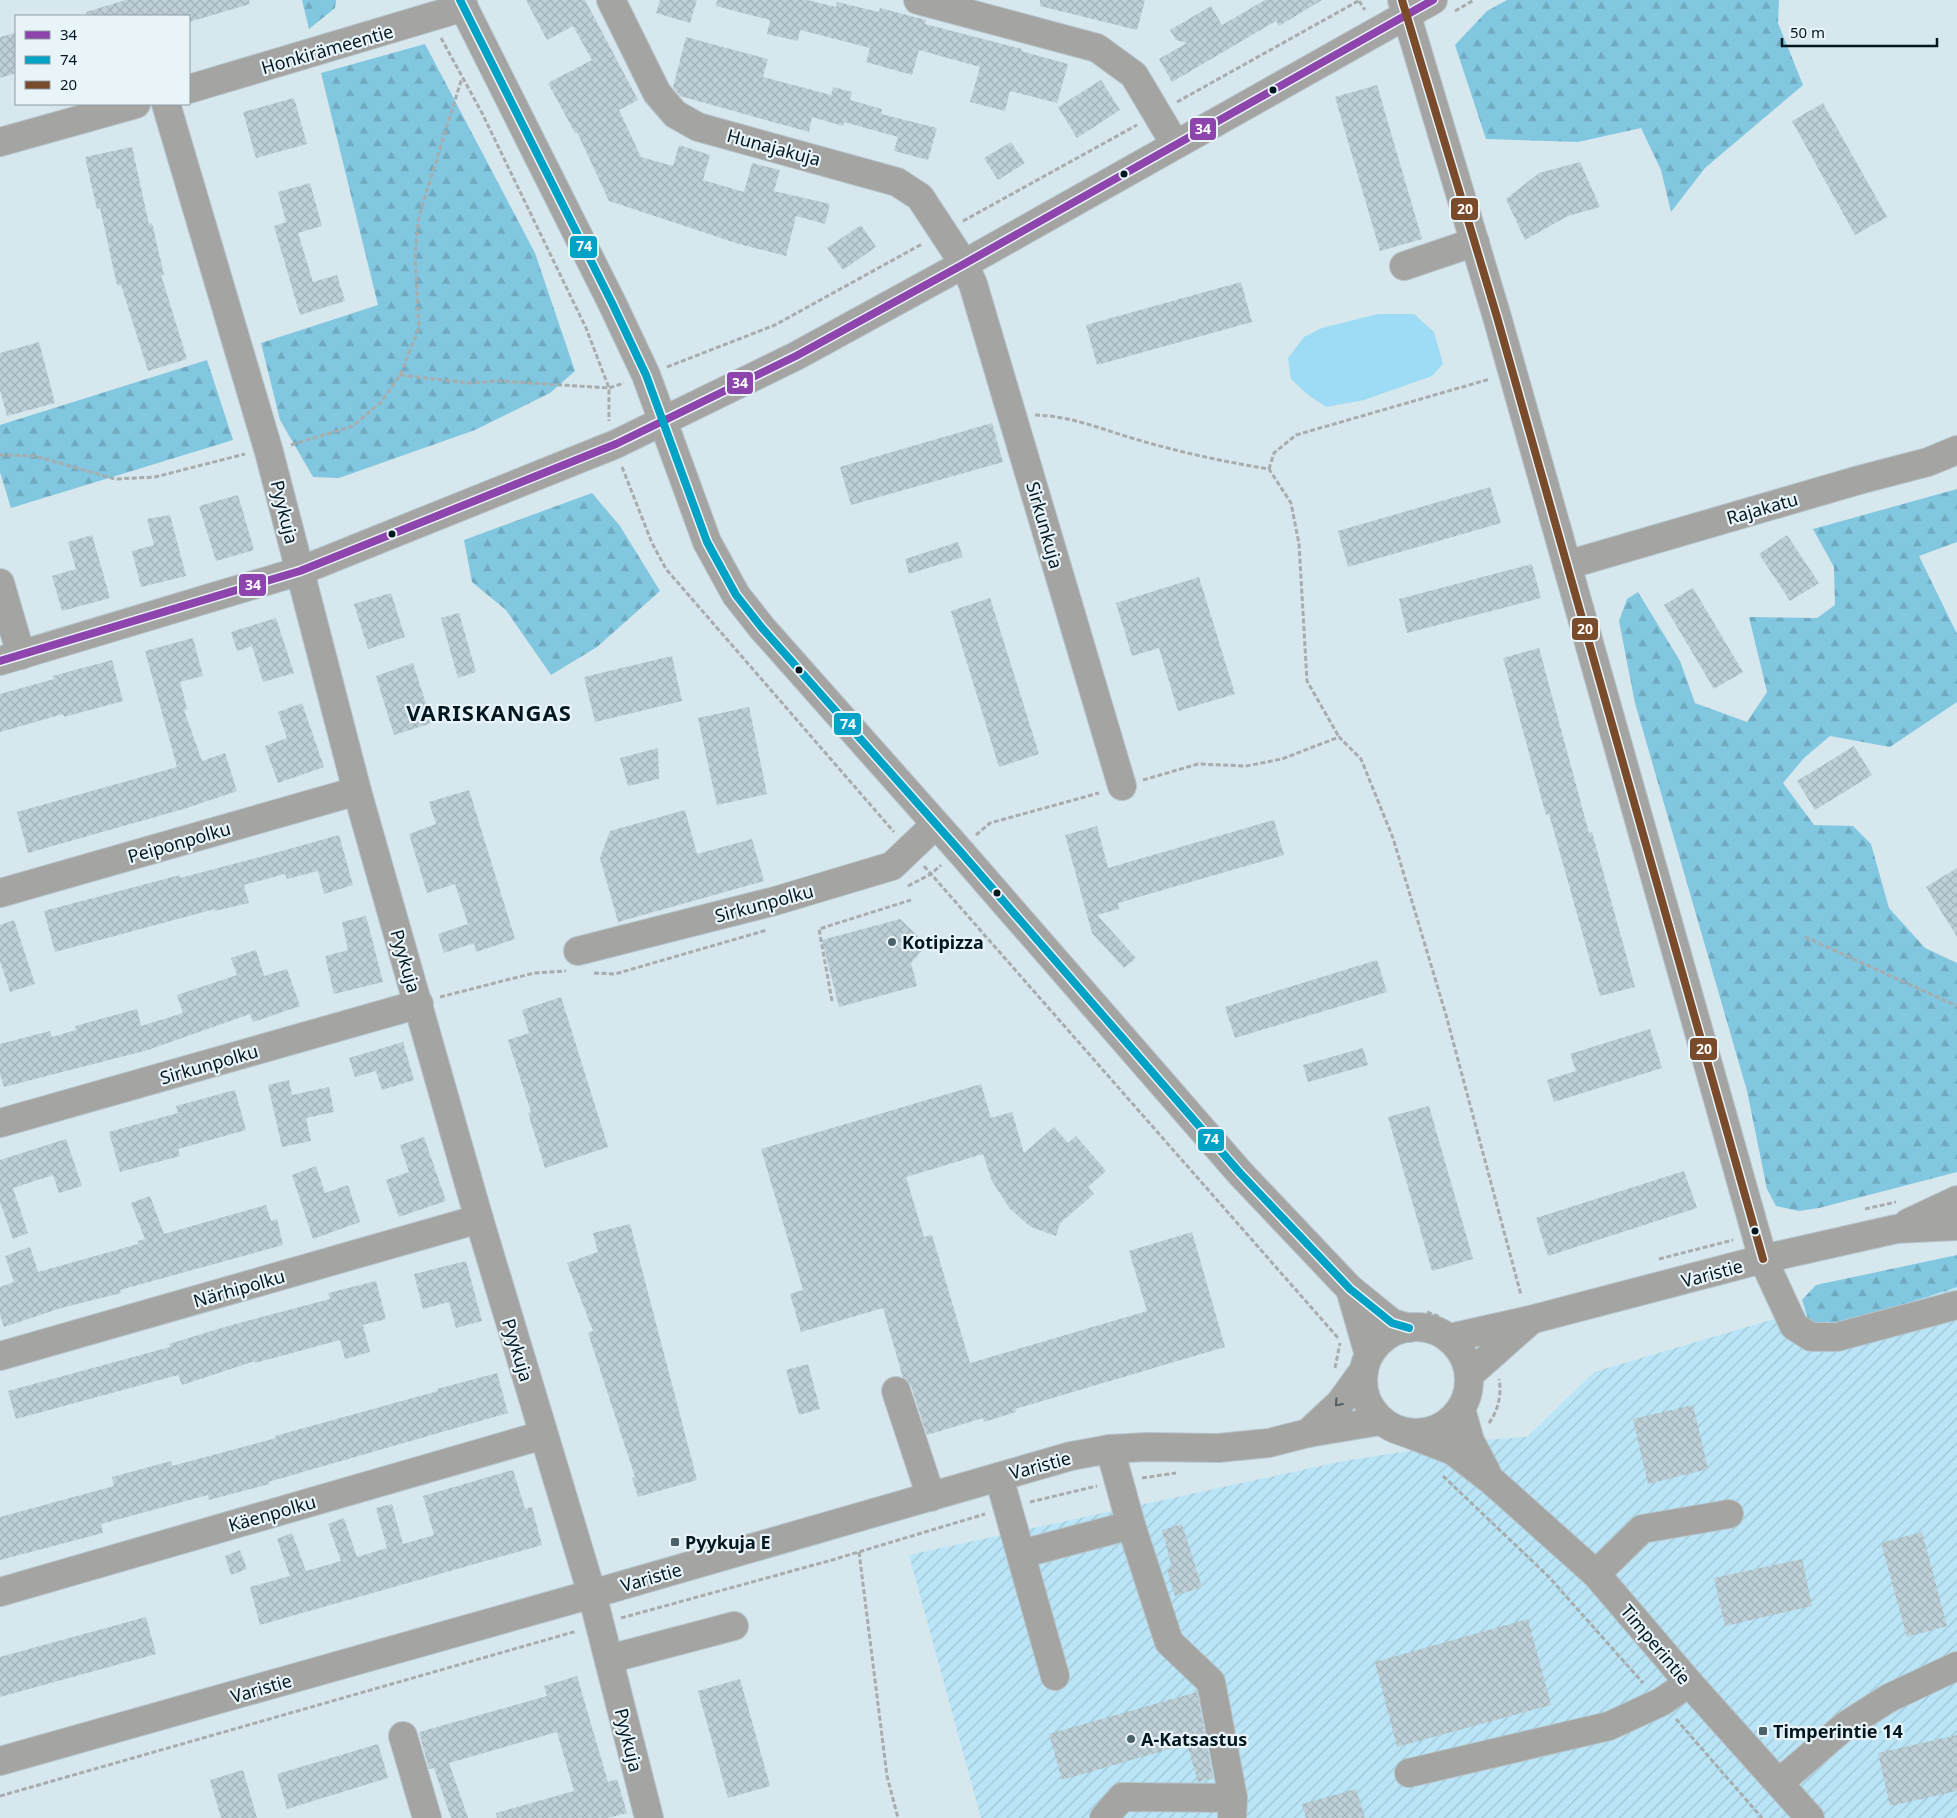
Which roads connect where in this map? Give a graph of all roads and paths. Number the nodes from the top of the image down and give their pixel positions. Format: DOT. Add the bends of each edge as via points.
graph roads {
  1 [pos="611,0"];
  2 [pos="918,0"];
  3 [pos="1360,0"];
  4 [pos="1433,0"];
  5 [pos="462,4"];
  6 [pos="1405,8"];
  7 [pos="462,77"];
  8 [pos="190,89"];
  9 [pos="132,105"];
  10 [pos="166,105"];
  11 [pos="1158,113"];
  12 [pos="0,142"];
  13 [pos="1175,144"];
  14 [pos="943,232"];
  15 [pos="1475,242"];
  16 [pos="964,264"];
  17 [pos="1404,266"];
  18 [pos="400,375"];
  19 [pos="646,375"];
  20 [pos="1493,378"];
  21 [pos="1012,414"];
  22 [pos="663,422"];
  23 [pos="1957,450"];
  24 [pos="269,452"];
  25 [pos="0,455"];
  26 [pos="1270,469"];
  27 [pos="1567,565"];
  28 [pos="300,570"];
  29 [pos="0,583"];
  30 [pos="11,658"];
  31 [pos="1338,737"];
  32 [pos="1122,786"];
  33 [pos="357,791"];
  34 [pos="935,825"];
  35 [pos="959,850"];
  36 [pos="931,874"];
  37 [pos="0,893"];
  38 [pos="911,900"];
  39 [pos="1805,937"];
  40 [pos="578,951"];
  41 [pos="832,1001"];
  42 [pos="419,1004"];
  43 [pos="1957,1006"];
  44 [pos="0,1123"];
  45 [pos="1957,1200"];
  46 [pos="479,1219"];
  47 [pos="1957,1226"];
  48 [pos="1896,1228"];
  49 [pos="1763,1259"];
  50 [pos="1350,1289"];
  51 [pos="1521,1296"];
  52 [pos="1957,1305"];
  53 [pos="1416,1319"];
  54 [pos="1530,1320"];
  55 [pos="1359,1322"];
  56 [pos="1447,1328"];
  57 [pos="0,1356"];
  58 [pos="1366,1363"];
  59 [pos="1469,1375"];
  60 [pos="896,1391"];
  61 [pos="1340,1403"];
  62 [pos="1461,1409"];
  63 [pos="1392,1426"];
  64 [pos="1308,1433"];
  65 [pos="543,1435"];
  66 [pos="1110,1449"];
  67 [pos="1438,1471"];
  68 [pos="1181,1472"];
  69 [pos="999,1477"];
  70 [pos="1119,1481"];
  71 [pos="1492,1481"];
  72 [pos="931,1497"];
  73 [pos="1008,1508"];
  74 [pos="1729,1514"];
  75 [pos="1131,1525"];
  76 [pos="859,1552"];
  77 [pos="1021,1554"];
  78 [pos="1596,1574"];
  79 [pos="0,1592"];
  80 [pos="592,1594"];
  81 [pos="599,1624"];
  82 [pos="734,1626"];
  83 [pos="609,1660"];
  84 [pos="1957,1666"];
  85 [pos="1055,1676"];
  86 [pos="1689,1683"];
  87 [pos="1661,1702"];
  88 [pos="403,1736"];
  89 [pos="0,1761"];
  90 [pos="1409,1773"];
  91 [pos="1779,1783"];
  92 [pos="0,1796"];
  93 [pos="1233,1808"];
  94 [pos="427,1818"];
  95 [pos="649,1818"];
  96 [pos="898,1818"];
  97 [pos="1104,1818"];
  98 [pos="1762,1818"];
  99 [pos="1810,1818"];
  1 -- 14 [label="street, Hunajakuja" via="657,93 675,114 698,127 897,182 920,198"];
  2 -- 11 [label="street" via="1097,48 1134,75"];
  3 -- 11 [label="path"];
  4 -- 6 [label="street"];
  5 -- 8 [label="street, Honkirämeentie"];
  5 -- 19 [label="street"];
  6 -- 13 [label="street"];
  6 -- 15 [label="street"];
  7 -- 18 [label="path" via="419,216 415,254 419,328"];
  9 -- 12 [label="street"];
  10 -- 24 [label="street, Pyykuja"];
  11 -- 13 [label="street"];
  11 -- 14 [label="path"];
  13 -- 16 [label="street"];
  14 -- 16 [label="street, Hunajakuja"];
  14 -- 19 [label="path" via="775,325"];
  15 -- 17 [label="street"];
  15 -- 27 [label="street"];
  16 -- 21 [label="street, Sirkunkuja"];
  16 -- 22 [label="street" via="796,356"];
  18 -- 19 [label="path" via="469,383 499,380 609,388"];
  18 -- 24 [label="path" via="381,402 352,426"];
  19 -- 22 [label="street"];
  20 -- 26 [label="path" via="1296,435 1274,453"];
  21 -- 26 [label="path" via="1074,419 1135,439"];
  21 -- 32 [label="street, Sirkunkuja"];
  22 -- 28 [label="street" via="616,444"];
  22 -- 34 [label="street" via="707,542 736,594"];
  23 -- 27 [label="street, Rajakatu" via="1928,462"];
  24 -- 25 [label="path" via="241,455 155,477 114,479 34,456"];
  24 -- 28 [label="street, Pyykuja"];
  26 -- 31 [label="path" via="1291,503 1299,544 1307,681"];
  27 -- 49 [label="street"];
  28 -- 30 [label="street"];
  28 -- 33 [label="street, Pyykuja"];
  29 -- 30 [label="street"];
  31 -- 32 [label="path" via="1282,759 1246,766 1198,764"];
  31 -- 51 [label="path" via="1361,759 1393,838 1446,1015"];
  32 -- 35 [label="path" via="990,823"];
  33 -- 37 [label="street, Peiponpolku"];
  33 -- 42 [label="street, Pyykuja"];
  34 -- 35 [label="street"];
  34 -- 40 [label="street, Sirkunpolku" via="892,866 775,901"];
  35 -- 36 [label="path"];
  35 -- 50 [label="street" via="1240,1173"];
  38 -- 41 [label="path" via="819,928"];
  39 -- 43 [label="path"];
  42 -- 44 [label="street, Sirkunpolku"];
  42 -- 46 [label="street, Pyykuja"];
  45 -- 48 [label="street, Varistie"];
  46 -- 57 [label="street, Närhipolku"];
  46 -- 65 [label="street, Pyykuja"];
  47 -- 48 [label="street, Varistie"];
  48 -- 49 [label="street, Varistie"];
  49 -- 52 [label="street" via="1794,1326 1811,1337 1837,1337"];
  49 -- 54 [label="street, Varistie"];
  50 -- 53 [label="street" via="1392,1323"];
  50 -- 55 [label="street"];
  53 -- 56 [label="path"];
  53 -- 56 [label="street" via="1424,1328"];
  53 -- 58 [label="street" via="1379,1342"];
  54 -- 56 [label="street, Varistie"];
  54 -- 59 [label="street"];
  55 -- 58 [label="street"];
  55 -- 61 [label="path" via="1340,1340 1334,1378"];
  56 -- 59 [label="street"];
  58 -- 61 [label="street, Varistie"];
  58 -- 63 [label="street" via="1363,1387 1368,1403"];
  59 -- 62 [label="street" via="1468,1393"];
  60 -- 72 [label="street"];
  61 -- 64 [label="street, Varistie, one-way"];
  62 -- 63 [label="street" via="1436,1430 1420,1434"];
  62 -- 71 [label="street, Timperintie" via="1470,1441"];
  63 -- 64 [label="street, Varistie"];
  63 -- 71 [label="street, Timperintie" via="1453,1451"];
  64 -- 66 [label="street, Varistie" via="1268,1443 1218,1448"];
  65 -- 79 [label="street, Käenpolku"];
  65 -- 80 [label="street, Pyykuja"];
  66 -- 69 [label="street, Varistie" via="1071,1456"];
  66 -- 70 [label="street"];
  67 -- 87 [label="path" via="1548,1576"];
  68 -- 70 [label="path"];
  69 -- 72 [label="street, Varistie"];
  69 -- 73 [label="street"];
  70 -- 73 [label="path"];
  70 -- 75 [label="street"];
  71 -- 78 [label="street, Timperintie"];
  72 -- 80 [label="street, Varistie"];
  73 -- 76 [label="path"];
  73 -- 77 [label="street"];
  74 -- 78 [label="street" via="1642,1529"];
  75 -- 77 [label="street"];
  75 -- 93 [label="street" via="1169,1642 1211,1682"];
  76 -- 81 [label="path"];
  76 -- 96 [label="path" via="887,1776"];
  77 -- 85 [label="street"];
  78 -- 86 [label="street, Timperintie"];
  80 -- 81 [label="street, Pyykuja"];
  80 -- 89 [label="street, Varistie"];
  81 -- 83 [label="street, Pyykuja"];
  81 -- 92 [label="path"];
  82 -- 83 [label="street"];
  83 -- 95 [label="street, Pyykuja"];
  84 -- 91 [label="street" via="1889,1698 1846,1726"];
  86 -- 87 [label="street"];
  86 -- 91 [label="street, Timperintie"];
  87 -- 90 [label="street" via="1609,1726"];
  87 -- 98 [label="path"];
  88 -- 94 [label="street"];
  91 -- 99 [label="street, Timperintie"];
  93 -- 97 [label="street" via="1122,1797"];
}
